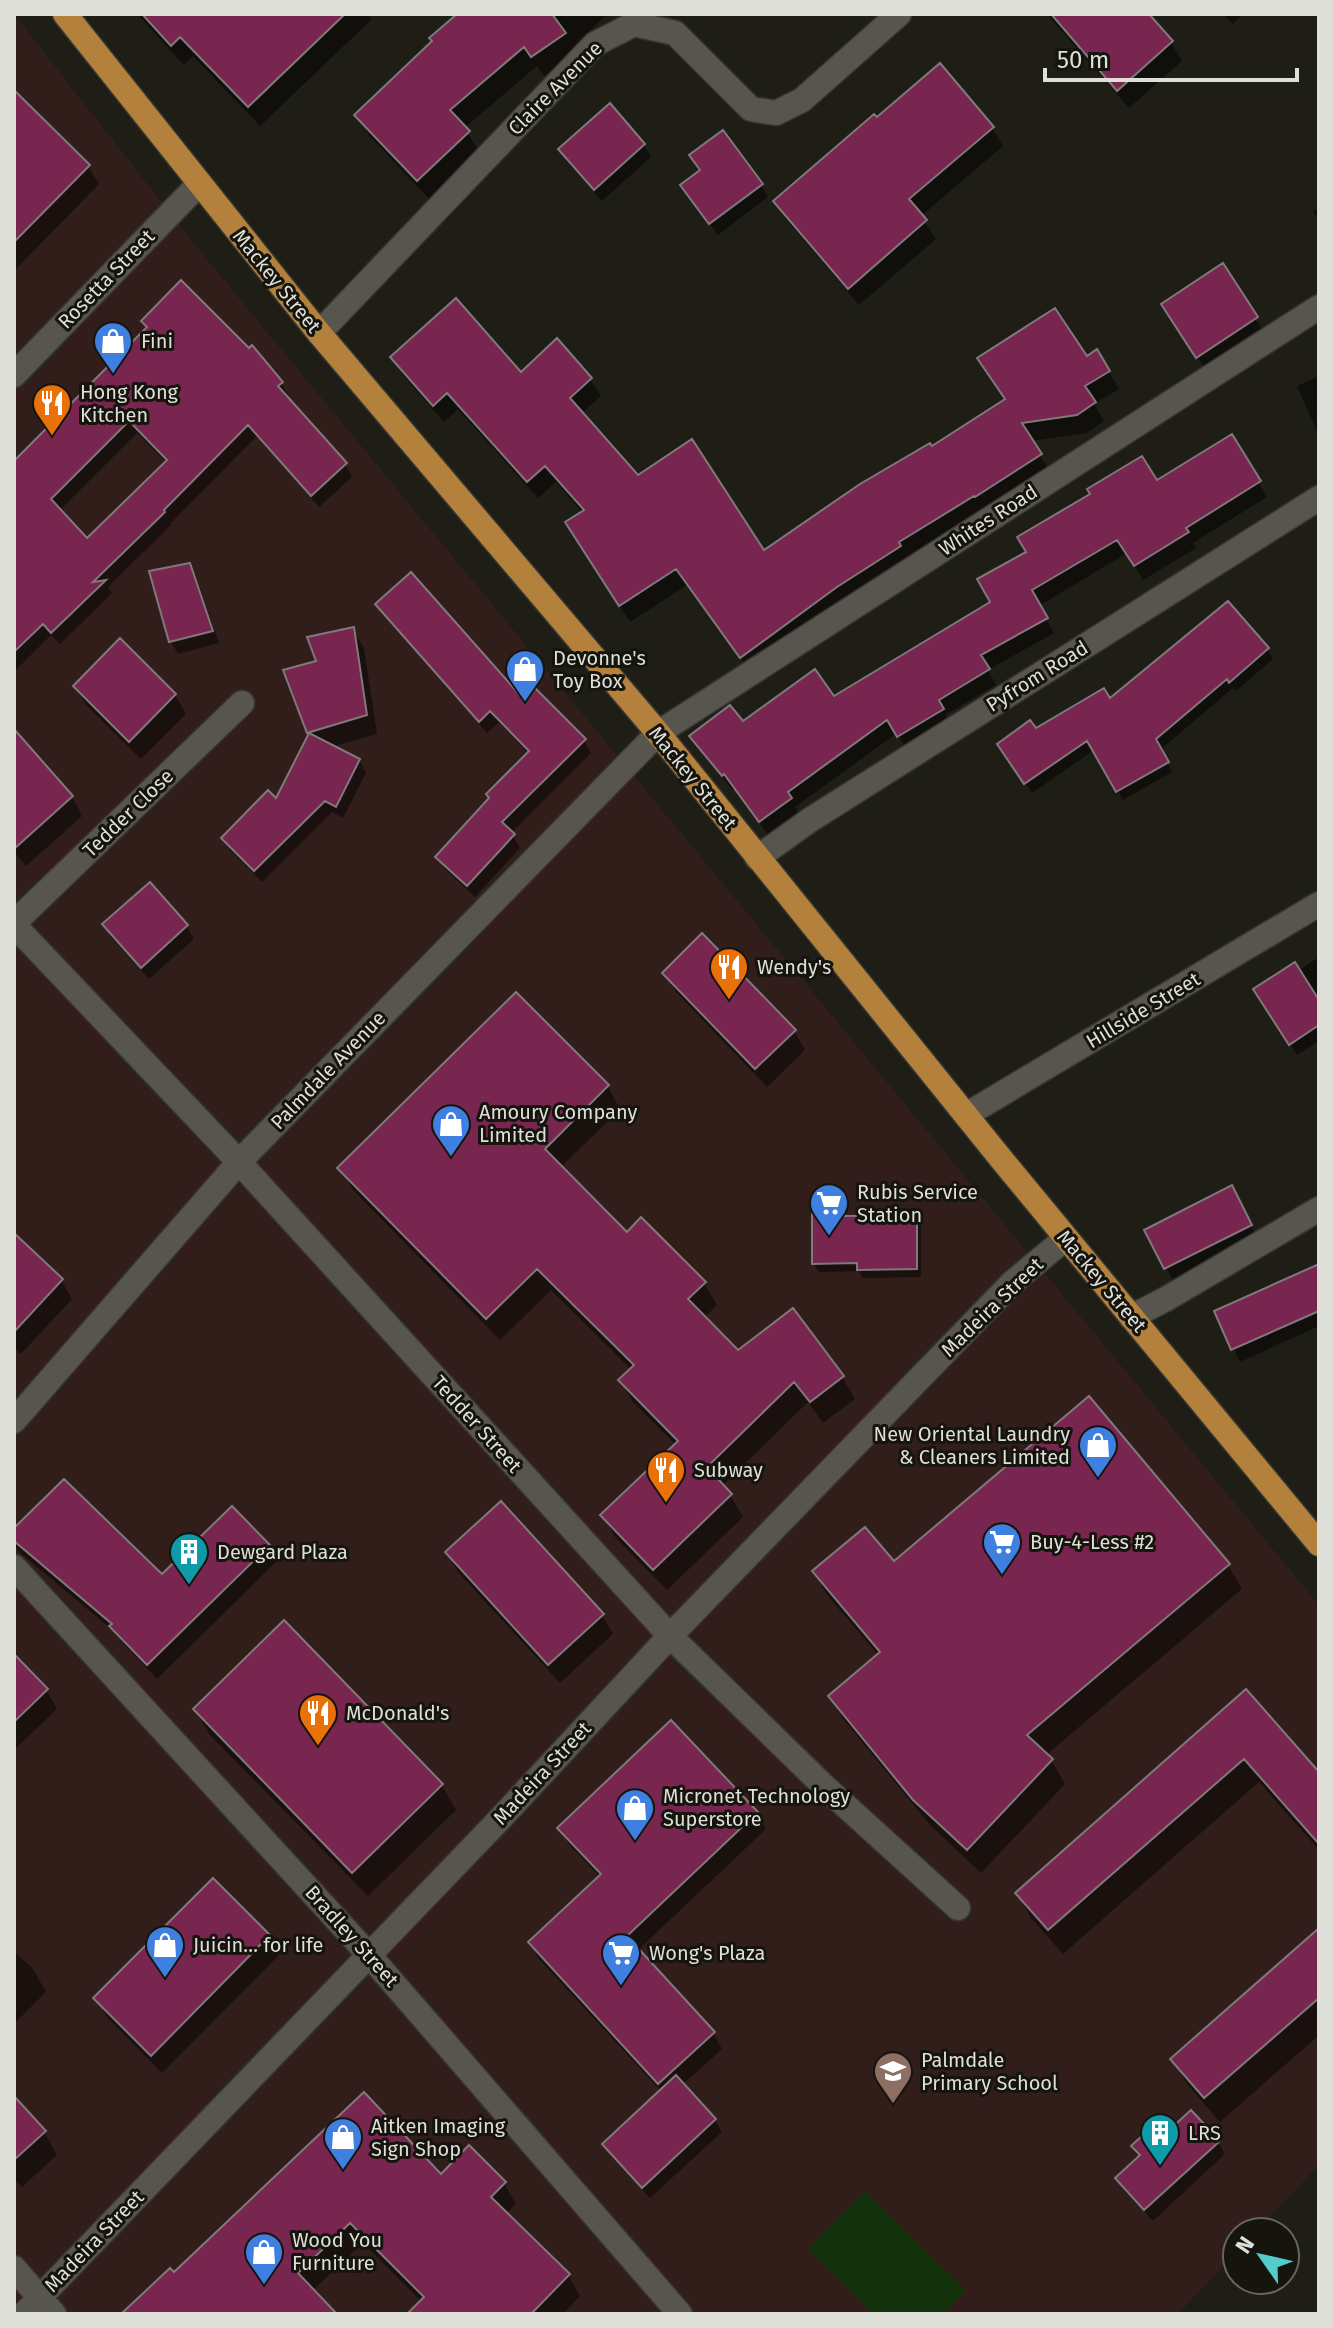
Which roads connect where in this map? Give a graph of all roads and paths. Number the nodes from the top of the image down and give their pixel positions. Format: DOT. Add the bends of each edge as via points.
graph roads {
  1 [pos="65,14"];
  2 [pos="899,14"];
  3 [pos="199,184"];
  4 [pos="1319,307"];
  5 [pos="319,333"];
  6 [pos="14,375"];
  7 [pos="1319,498"];
  8 [pos="242,703"];
  9 [pos="658,733"];
  10 [pos="757,858"];
  11 [pos="1319,904"];
  12 [pos="14,924"];
  13 [pos="966,1115"];
  14 [pos="239,1162"];
  15 [pos="1319,1209"];
  16 [pos="1066,1238"];
  17 [pos="1131,1317"];
  18 [pos="14,1421"];
  19 [pos="1319,1544"];
  20 [pos="14,1567"];
  21 [pos="670,1636"];
  22 [pos="958,1908"];
  23 [pos="369,1955"];
  24 [pos="14,2268"];
  25 [pos="39,2309"];
  26 [pos="680,2314"];
  1 -- 3 [label="main road, Mackey Street"];
  2 -- 5 [label="street, Claire Avenue" via="802,100 776,113 751,109 675,33 634,24 595,44"];
  3 -- 5 [label="main road, Mackey Street"];
  3 -- 6 [label="street, Rosetta Street"];
  4 -- 9 [label="street, Whites Road"];
  5 -- 9 [label="main road, Mackey Street"];
  7 -- 10 [label="street, Pyfrom Road"];
  8 -- 12 [label="street, Tedder Close"];
  9 -- 10 [label="main road, Mackey Street"];
  9 -- 14 [label="street, Palmdale Avenue"];
  10 -- 13 [label="main road, Mackey Street"];
  11 -- 13 [label="street, Hillside Street"];
  12 -- 14 [label="street, Tedder Street"];
  13 -- 16 [label="main road, Mackey Street"];
  14 -- 18 [label="street, Palmdale Avenue"];
  14 -- 21 [label="street, Tedder Street"];
  15 -- 17 [label="street"];
  16 -- 17 [label="main road, Mackey Street"];
  16 -- 21 [label="street, Madeira Street" via="1012,1283"];
  17 -- 19 [label="main road, Mackey Street"];
  20 -- 23 [label="street, Bradley Street"];
  21 -- 22 [label="street, Tedder Street"];
  21 -- 23 [label="street, Madeira Street"];
  23 -- 25 [label="street, Madeira Street"];
  23 -- 26 [label="street, Bradley Street"];
  24 -- 25 [label="street"];
}
